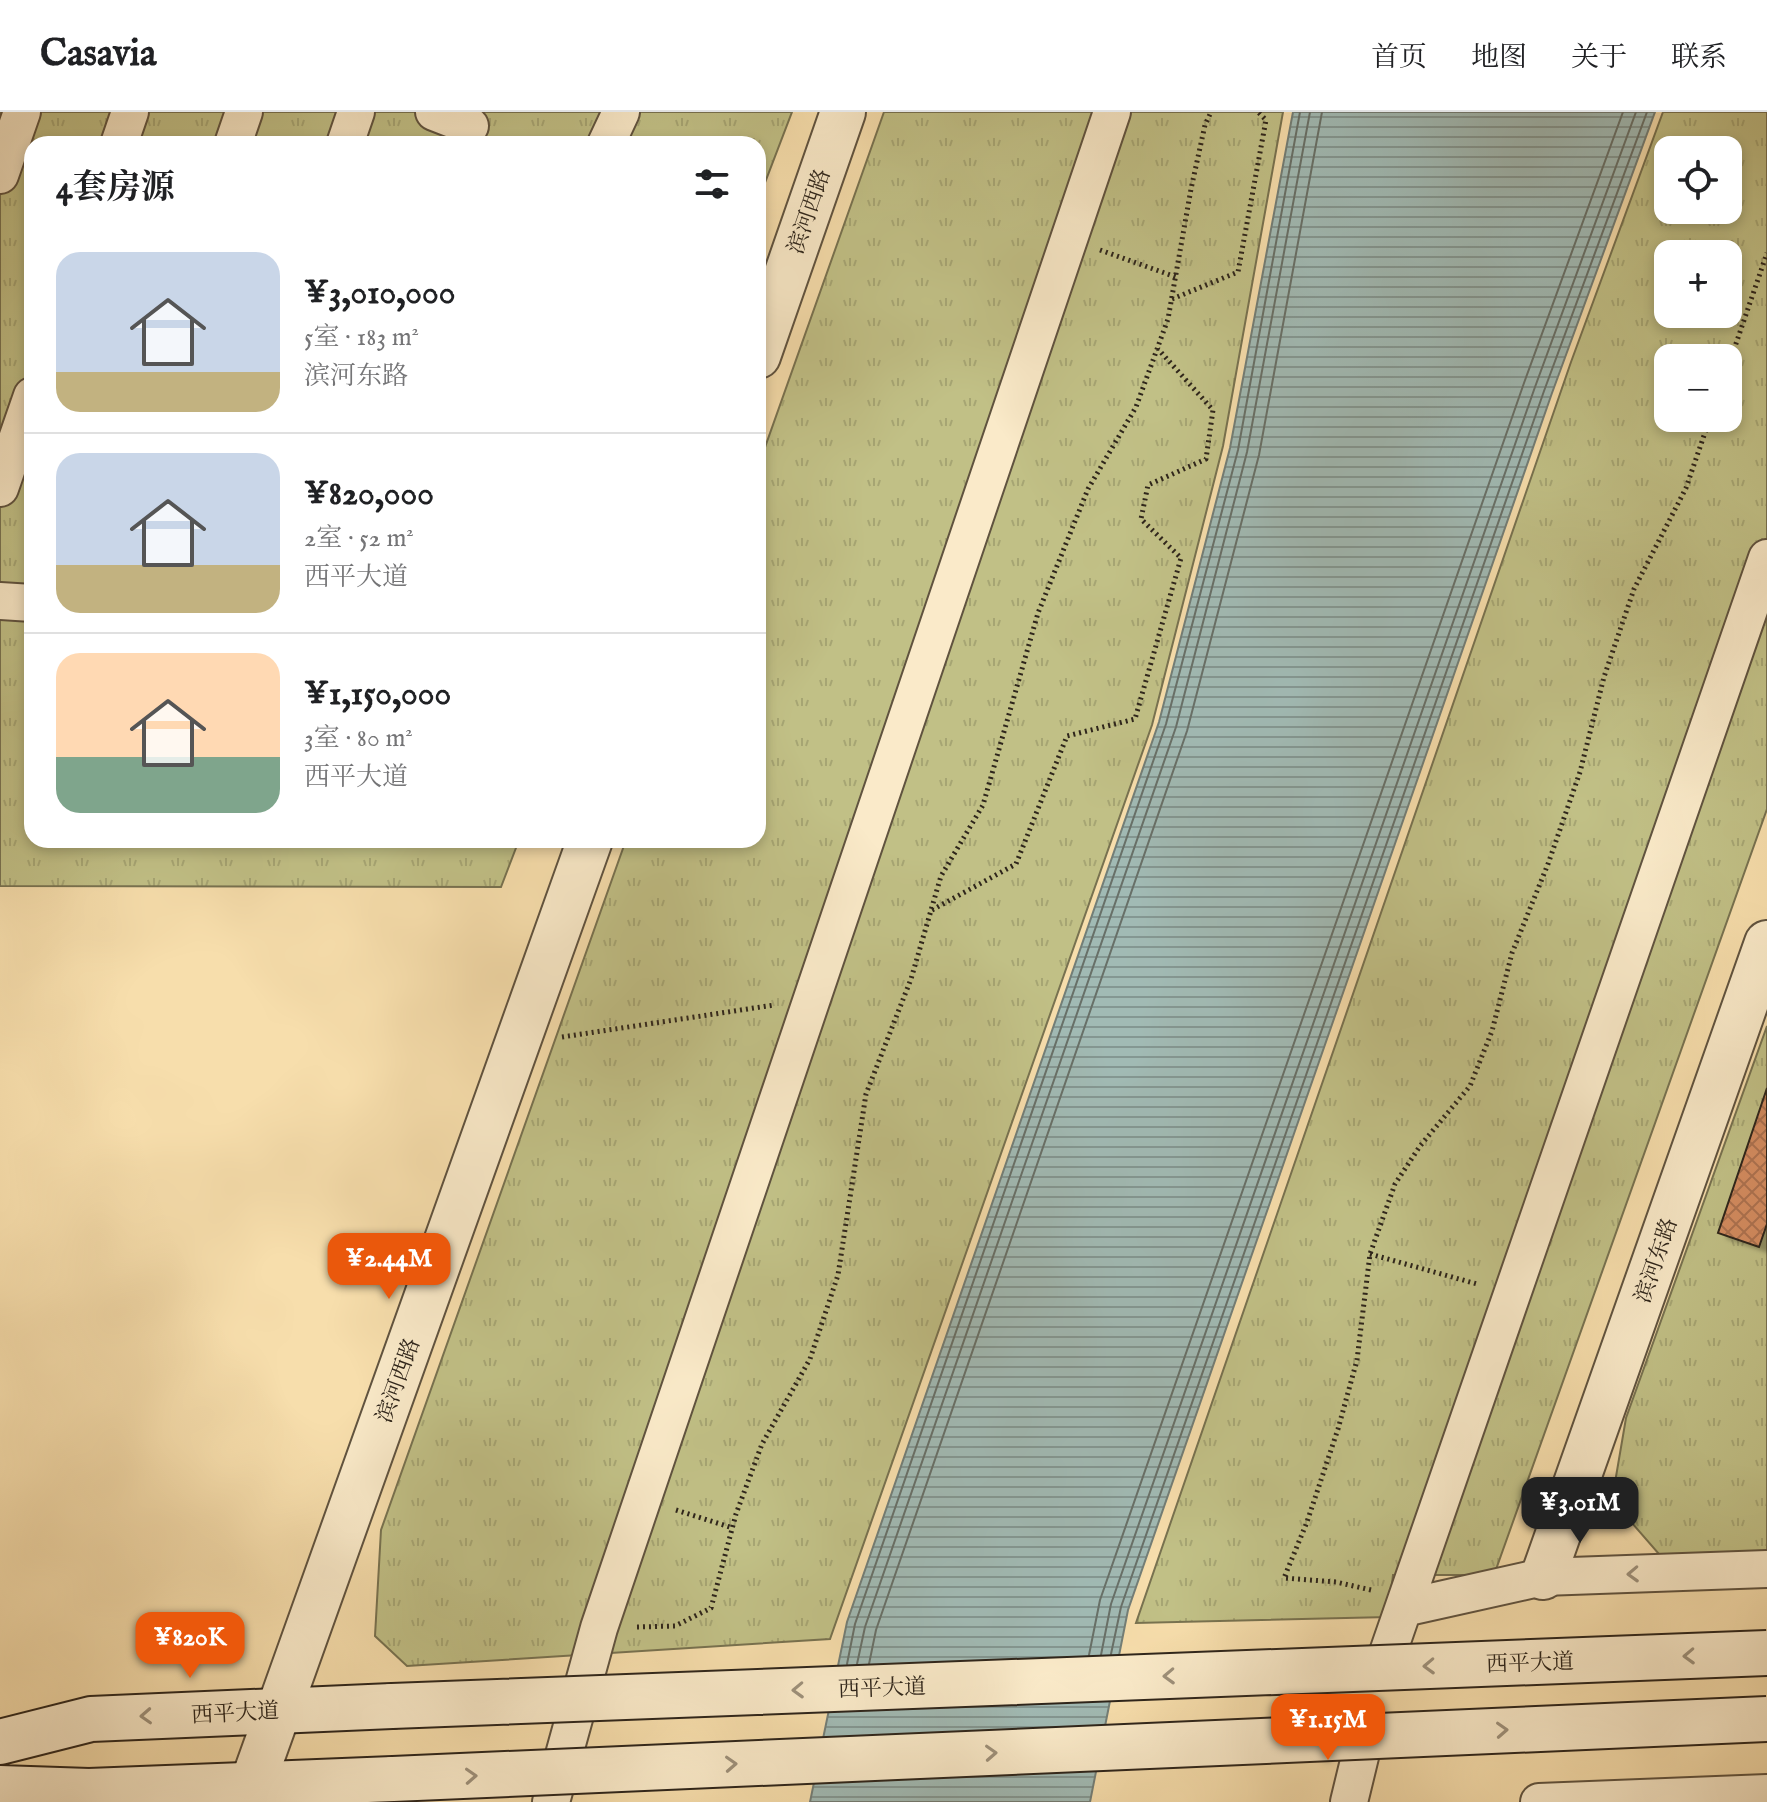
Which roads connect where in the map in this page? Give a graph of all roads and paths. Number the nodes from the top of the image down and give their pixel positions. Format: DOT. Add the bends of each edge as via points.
graph roads {
  1 [pos="22,112"];
  2 [pos="130,112"];
  3 [pos="244,112"];
  4 [pos="356,112"];
  5 [pos="434,112"];
  6 [pos="621,112"];
  7 [pos="843,112"];
  8 [pos="1112,112"];
  9 [pos="1211,112"];
  10 [pos="1258,112"];
  11 [pos="470,127"];
  12 [pos="122,136"];
  13 [pos="236,136"];
  14 [pos="348,136"];
  15 [pos="610,136"];
  16 [pos="0,175"];
  17 [pos="1069,239"];
  18 [pos="1767,253"];
  19 [pos="1176,277"];
  20 [pos="1171,299"];
  21 [pos="766,333"];
  22 [pos="1736,344"];
  23 [pos="1157,348"];
  24 [pos="24,419"];
  25 [pos="1705,432"];
  26 [pos="0,488"];
  27 [pos="1767,558"];
  28 [pos="0,601"];
  29 [pos="24,602"];
  30 [pos="587,848"];
  31 [pos="931,911"];
  32 [pos="1767,943"];
  33 [pos="812,999"];
  34 [pos="517,1044"];
  35 [pos="1370,1254"];
  36 [pos="1512,1294"];
  37 [pos="642,1499"];
  38 [pos="733,1528"];
  39 [pos="1767,1569"];
  40 [pos="1543,1577"];
  41 [pos="1406,1603"];
  42 [pos="599,1628"];
  43 [pos="1767,1653"];
  44 [pos="1383,1667"];
  45 [pos="279,1710"];
  46 [pos="1767,1719"];
  47 [pos="1365,1736"];
  48 [pos="0,1742"];
  49 [pos="252,1785"];
  50 [pos="0,1788"];
  51 [pos="1767,1793"];
  52 [pos="551,1802"];
  53 [pos="1349,1802"];
  54 [pos="1539,1802"];
  1 -- 16 [label="street"];
  2 -- 12 [label="street"];
  3 -- 13 [label="street"];
  4 -- 14 [label="street"];
  5 -- 11 [label="street"];
  6 -- 15 [label="street"];
  7 -- 21 [label="main road, 滨河西路"];
  8 -- 17 [label="street"];
  9 -- 19 [label="path"];
  10 -- 20 [label="path" via="1266,120 1238,272"];
  17 -- 19 [label="path"];
  17 -- 33 [label="street"];
  18 -- 22 [label="path"];
  19 -- 20 [label="path"];
  20 -- 23 [label="path"];
  23 -- 31 [label="path" via="1136,407 1088,489 1038,613 983,805 941,876"];
  23 -- 31 [label="path" via="1213,410 1206,459 1148,485 1141,519 1181,558 1135,719 1067,736 1016,864"];
  24 -- 26 [label="street"];
  25 -- 35 [label="path" via="1686,488 1634,589 1580,772 1512,953 1492,1031 1470,1086 1395,1184"];
  27 -- 36 [label="street"];
  28 -- 29 [label="street"];
  30 -- 34 [label="main road, 滨河西路"];
  31 -- 38 [label="path" via="866,1094 838,1275 810,1359 762,1444"];
  32 -- 40 [label="main road, 滨河东路"];
  33 -- 34 [label="path"];
  33 -- 37 [label="street"];
  34 -- 45 [label="main road, 滨河西路"];
  35 -- 36 [label="path"];
  35 -- 41 [label="path" via="1357,1360 1307,1522 1284,1578 1336,1582"];
  36 -- 41 [label="street"];
  37 -- 38 [label="path"];
  37 -- 42 [label="street"];
  38 -- 42 [label="path" via="711,1608 675,1626"];
  39 -- 40 [label="street, one-way"];
  40 -- 41 [label="street"];
  41 -- 44 [label="street"];
  42 -- 52 [label="street"];
  43 -- 44 [label="main road, 西平大道, one-way, bridge"];
  44 -- 45 [label="main road, 西平大道, one-way, bridge"];
  45 -- 48 [label="main road, 西平大道, one-way" via="91,1719"];
  45 -- 49 [label="main road, 滨河西路"];
  47 -- 46 [label="main road, one-way, bridge"];
  49 -- 47 [label="main road, one-way, bridge"];
  47 -- 53 [label="street"];
  49 -- 50 [label="main road" via="89,1791"];
  51 -- 54 [label="street"];
}
